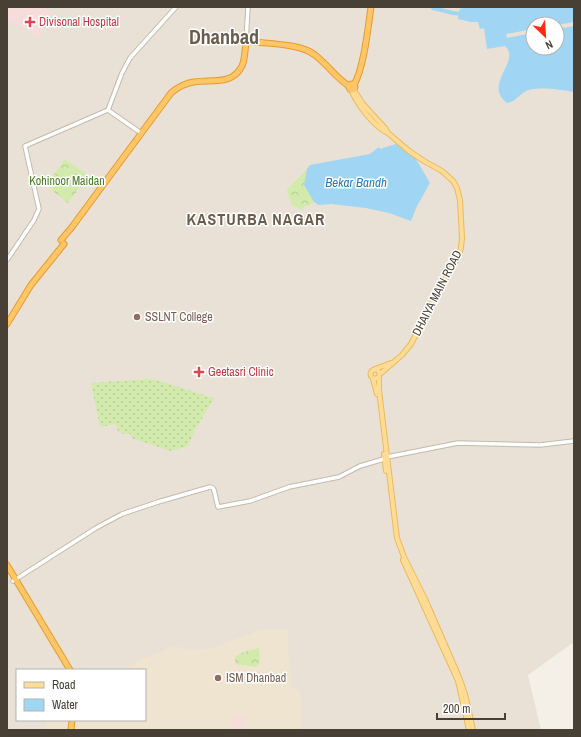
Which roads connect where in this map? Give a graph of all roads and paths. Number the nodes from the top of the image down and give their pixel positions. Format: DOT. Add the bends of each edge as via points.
graph roads {
  1 [pos="176,7"];
  2 [pos="248,7"];
  3 [pos="370,7"];
  4 [pos="246,43"];
  5 [pos="352,87"];
  6 [pos="108,110"];
  7 [pos="141,133"];
  8 [pos="63,242"];
  9 [pos="7,260"];
  10 [pos="7,319"];
  11 [pos="7,324"];
  12 [pos="395,361"];
  13 [pos="373,370"];
  14 [pos="379,376"];
  15 [pos="373,379"];
  16 [pos="574,441"];
  17 [pos="385,458"];
  18 [pos="7,565"];
  19 [pos="7,570"];
  20 [pos="14,580"];
  21 [pos="418,590"];
  22 [pos="66,669"];
  23 [pos="69,669"];
  24 [pos="469,730"];
  25 [pos="472,730"];
  1 -- 6 [label="street" via="130,58"];
  2 -- 4 [label="street"];
  3 -- 5 [label="highway"];
  4 -- 5 [label="highway, DHAIYA MAIN ROAD" via="307,49"];
  4 -- 7 [label="highway" via="243,64 234,76 221,81 190,82 175,90 165,99"];
  5 -- 12 [label="main road, DHAIYA MAIN ROAD" via="388,133 409,151 442,171 453,181 460,200 462,238 457,259 414,338"];
  6 -- 7 [label="street"];
  6 -- 9 [label="street" via="25,146 39,209"];
  7 -- 8 [label="highway"];
  8 -- 10 [label="highway" via="20,297"];
  8 -- 11 [label="highway"];
  12 -- 13 [label="main road"];
  12 -- 14 [label="main road, DHAIYA MAIN ROAD"];
  13 -- 14 [label="main road" via="378,370"];
  13 -- 15 [label="main road" via="370,375"];
  14 -- 15 [label="main road"];
  14 -- 17 [label="main road"];
  15 -- 17 [label="main road"];
  16 -- 17 [label="street" via="540,445 458,443"];
  17 -- 20 [label="street" via="360,466 339,477 289,487 218,507 214,490 210,487 130,511 96,528"];
  17 -- 21 [label="main road" via="397,538"];
  18 -- 20 [label="highway"];
  19 -- 20 [label="highway"];
  20 -- 22 [label="highway"];
  20 -- 23 [label="highway"];
  21 -- 24 [label="main road" via="458,681"];
  21 -- 25 [label="main road" via="459,677"];
}
